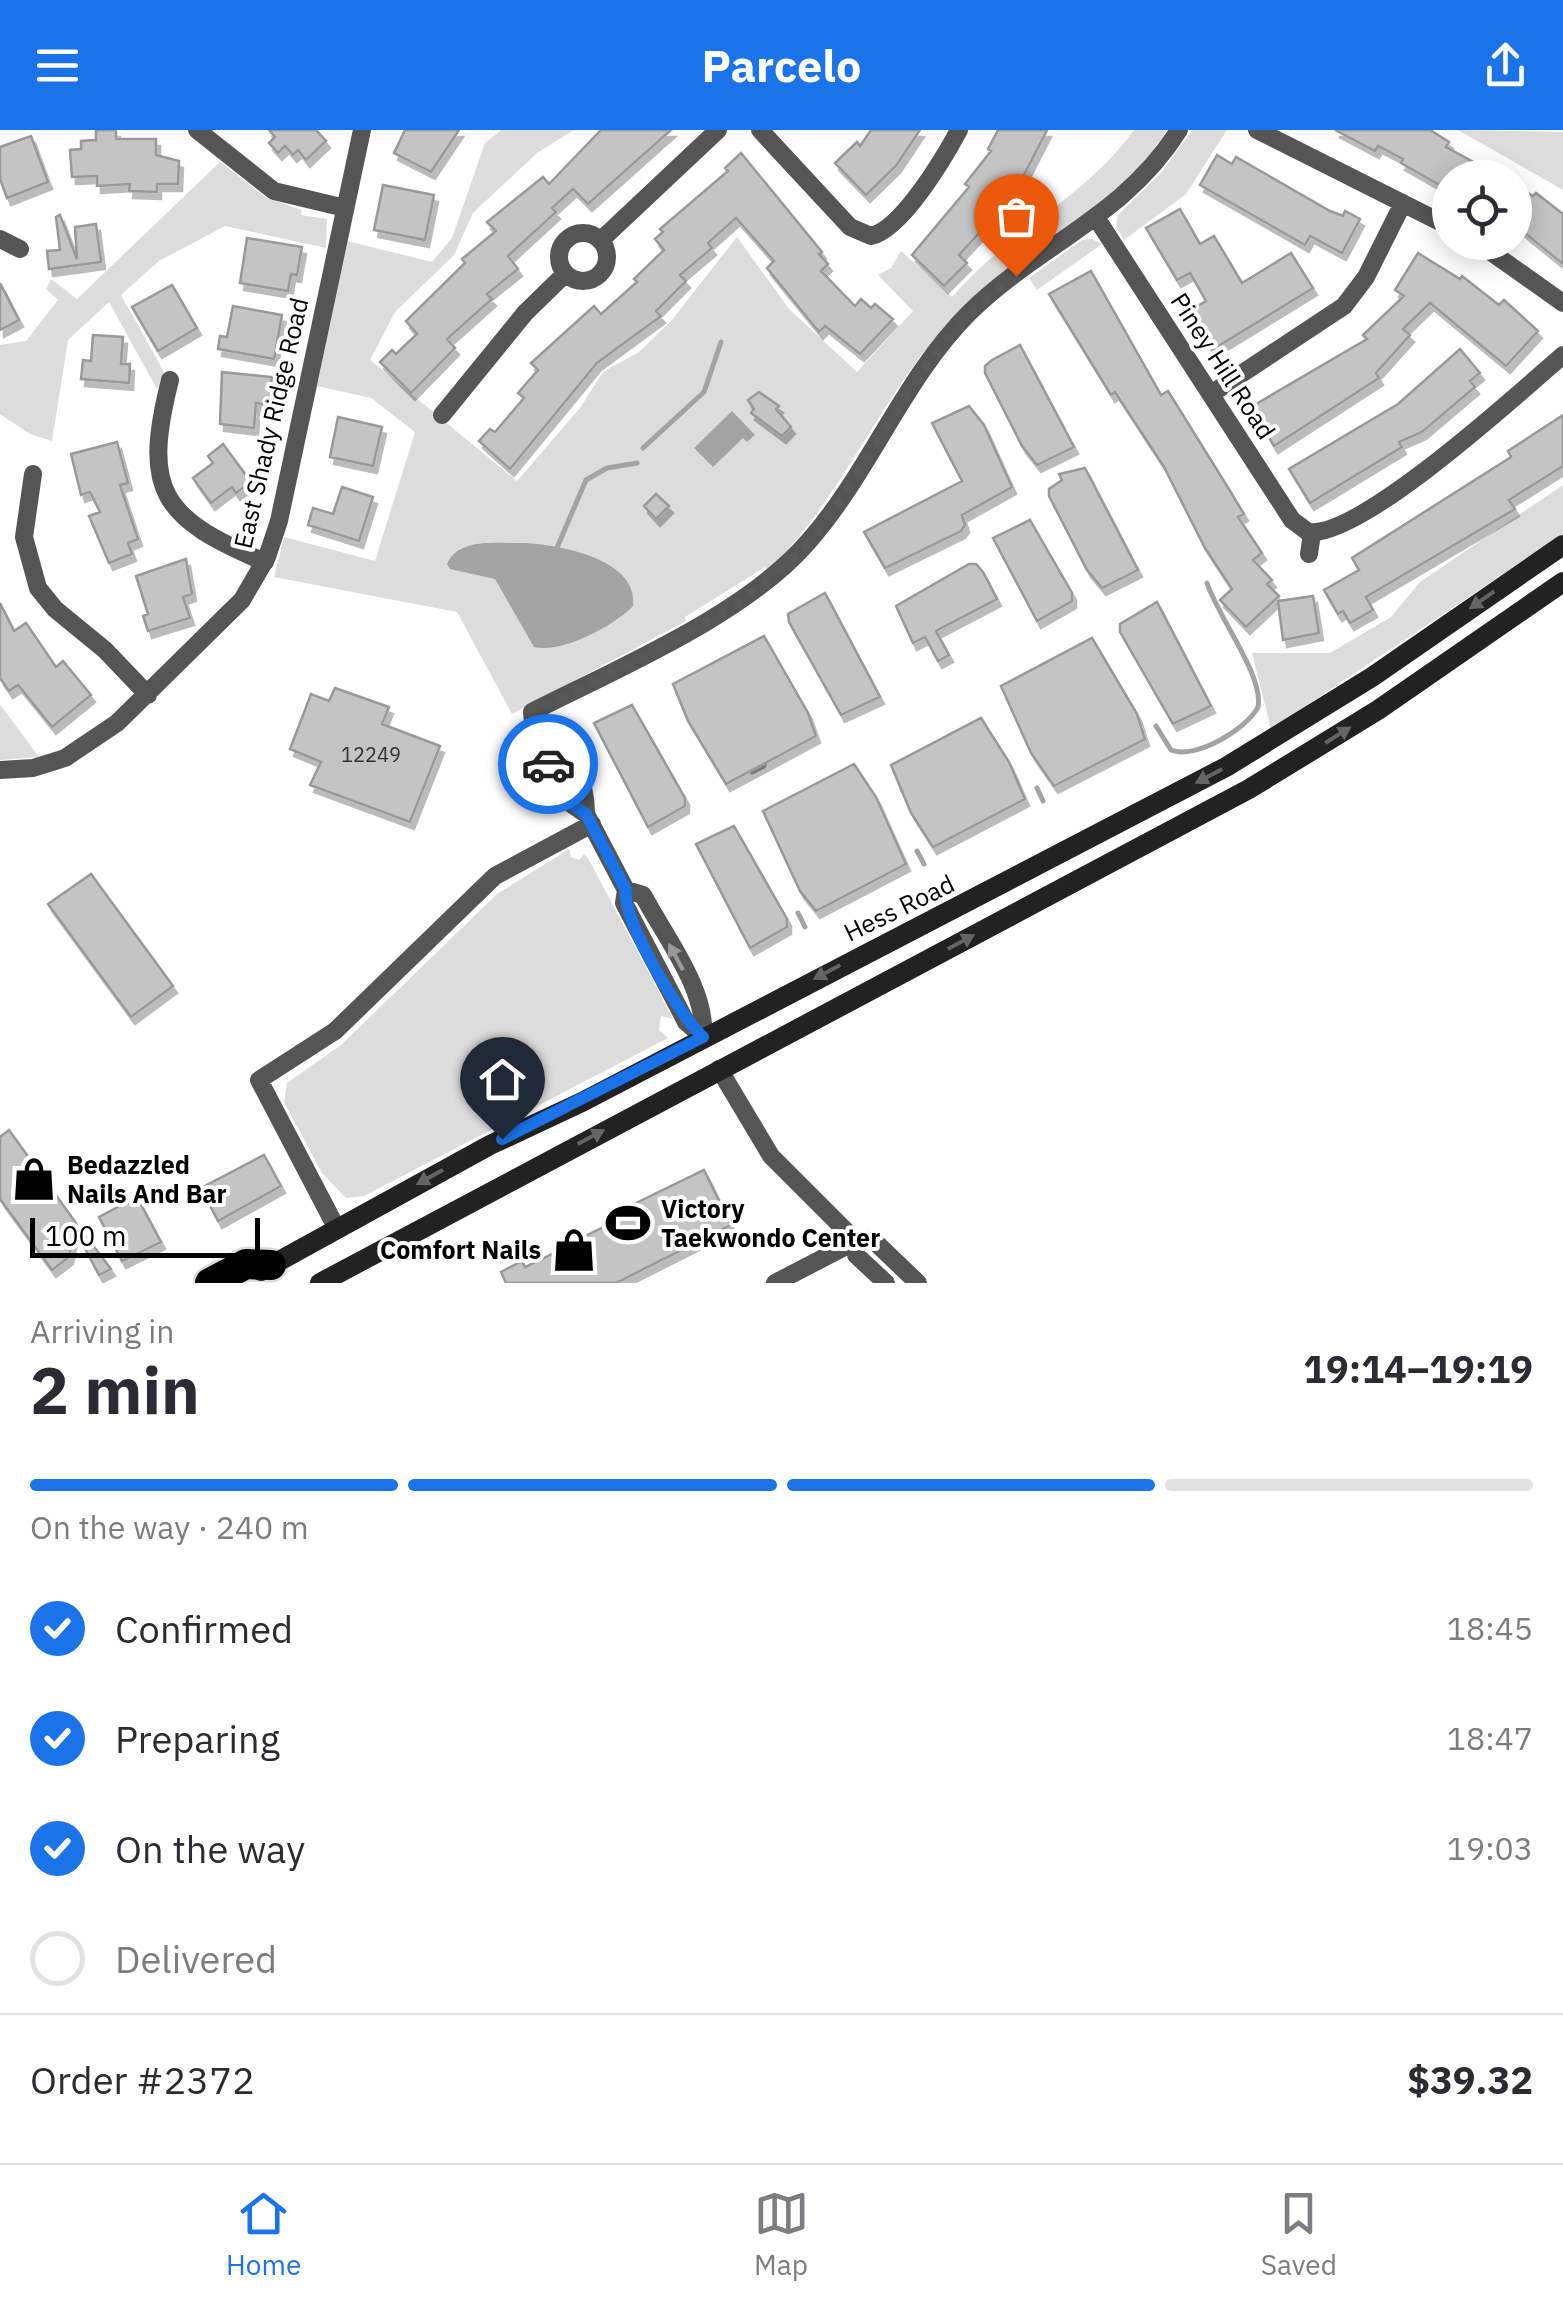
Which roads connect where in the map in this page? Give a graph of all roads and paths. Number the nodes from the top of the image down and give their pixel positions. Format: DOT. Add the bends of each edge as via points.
graph roads {
  1 [pos="197,130"];
  2 [pos="362,130"];
  3 [pos="718,130"];
  4 [pos="760,130"];
  5 [pos="959,130"];
  6 [pos="1179,130"];
  7 [pos="1257,130"];
  8 [pos="1403,204"];
  9 [pos="344,208"];
  10 [pos="1097,219"];
  11 [pos="1432,219"];
  12 [pos="0,239"];
  13 [pos="600,240"];
  14 [pos="20,249"];
  15 [pos="1502,260"];
  16 [pos="565,274"];
  17 [pos="1563,303"];
  18 [pos="1563,356"];
  19 [pos="170,380"];
  20 [pos="1211,394"];
  21 [pos="442,414"];
  22 [pos="34,474"];
  23 [pos="1312,533"];
  24 [pos="1563,545"];
  25 [pos="1309,554"];
  26 [pos="264,562"];
  27 [pos="1563,582"];
  28 [pos="148,695"];
  29 [pos="0,770"];
  30 [pos="589,819"];
  31 [pos="703,1037"];
  32 [pos="720,1069"];
  33 [pos="337,1230"];
  34 [pos="856,1241"];
  35 [pos="271,1266"];
  36 [pos="343,1278"];
  37 [pos="210,1283"];
  38 [pos="238,1283"];
  39 [pos="320,1283"];
  40 [pos="776,1283"];
  41 [pos="886,1283"];
  42 [pos="918,1283"];
  1 -- 9 [label="street" via="274,190"];
  2 -- 9 [label="street, East Shady Ridge Road"];
  3 -- 13 [label="street"];
  4 -- 5 [label="street" via="871,245"];
  6 -- 10 [label="street" via="1148,174"];
  7 -- 8 [label="street"];
  8 -- 11 [label="street"];
  8 -- 20 [label="street" via="1344,306"];
  9 -- 26 [label="street, East Shady Ridge Road" via="279,521"];
  10 -- 20 [label="street, Piney Hill Road"];
  10 -- 30 [label="street" via="958,324 822,525 774,576 723,611 532,712 555,731 587,792"];
  12 -- 14 [label="street"];
  13 -- 16 [label="street" via="584,232 566,240 559,256"];
  13 -- 16 [label="street" via="608,256 602,273 586,281"];
  15 -- 17 [label="street"];
  16 -- 21 [label="street"];
  18 -- 23 [label="street" via="1434,464 1334,529"];
  19 -- 26 [label="street" via="155,448 168,494 206,535"];
  20 -- 23 [label="street, Piney Hill Road" via="1294,523"];
  22 -- 28 [label="street" via="24,536 38,588"];
  23 -- 25 [label="street"];
  24 -- 31 [label="main road, Hess Road, one-way" via="1235,762"];
  26 -- 28 [label="street, East Shady Ridge Road" via="234,610"];
  32 -- 27 [label="main road, one-way" via="1279,772"];
  28 -- 29 [label="street, East Shady Ridge Road" via="80,752 40,767"];
  30 -- 31 [label="street" via="626,890 643,894 705,1012"];
  30 -- 33 [label="street" via="495,876 335,1031 258,1080"];
  31 -- 32 [label="main road"];
  31 -- 33 [label="main road, Hess Road, one-way"];
  32 -- 34 [label="street" via="771,1156"];
  36 -- 32 [label="main road, one-way"];
  33 -- 35 [label="main road, Hess Road"];
  34 -- 40 [label="street"];
  34 -- 41 [label="street" via="856,1254"];
  34 -- 42 [label="street" via="872,1240"];
  35 -- 37 [label="highway" via="246,1264"];
  35 -- 38 [label="main road, Hess Road"];
  36 -- 39 [label="main road"];
}
